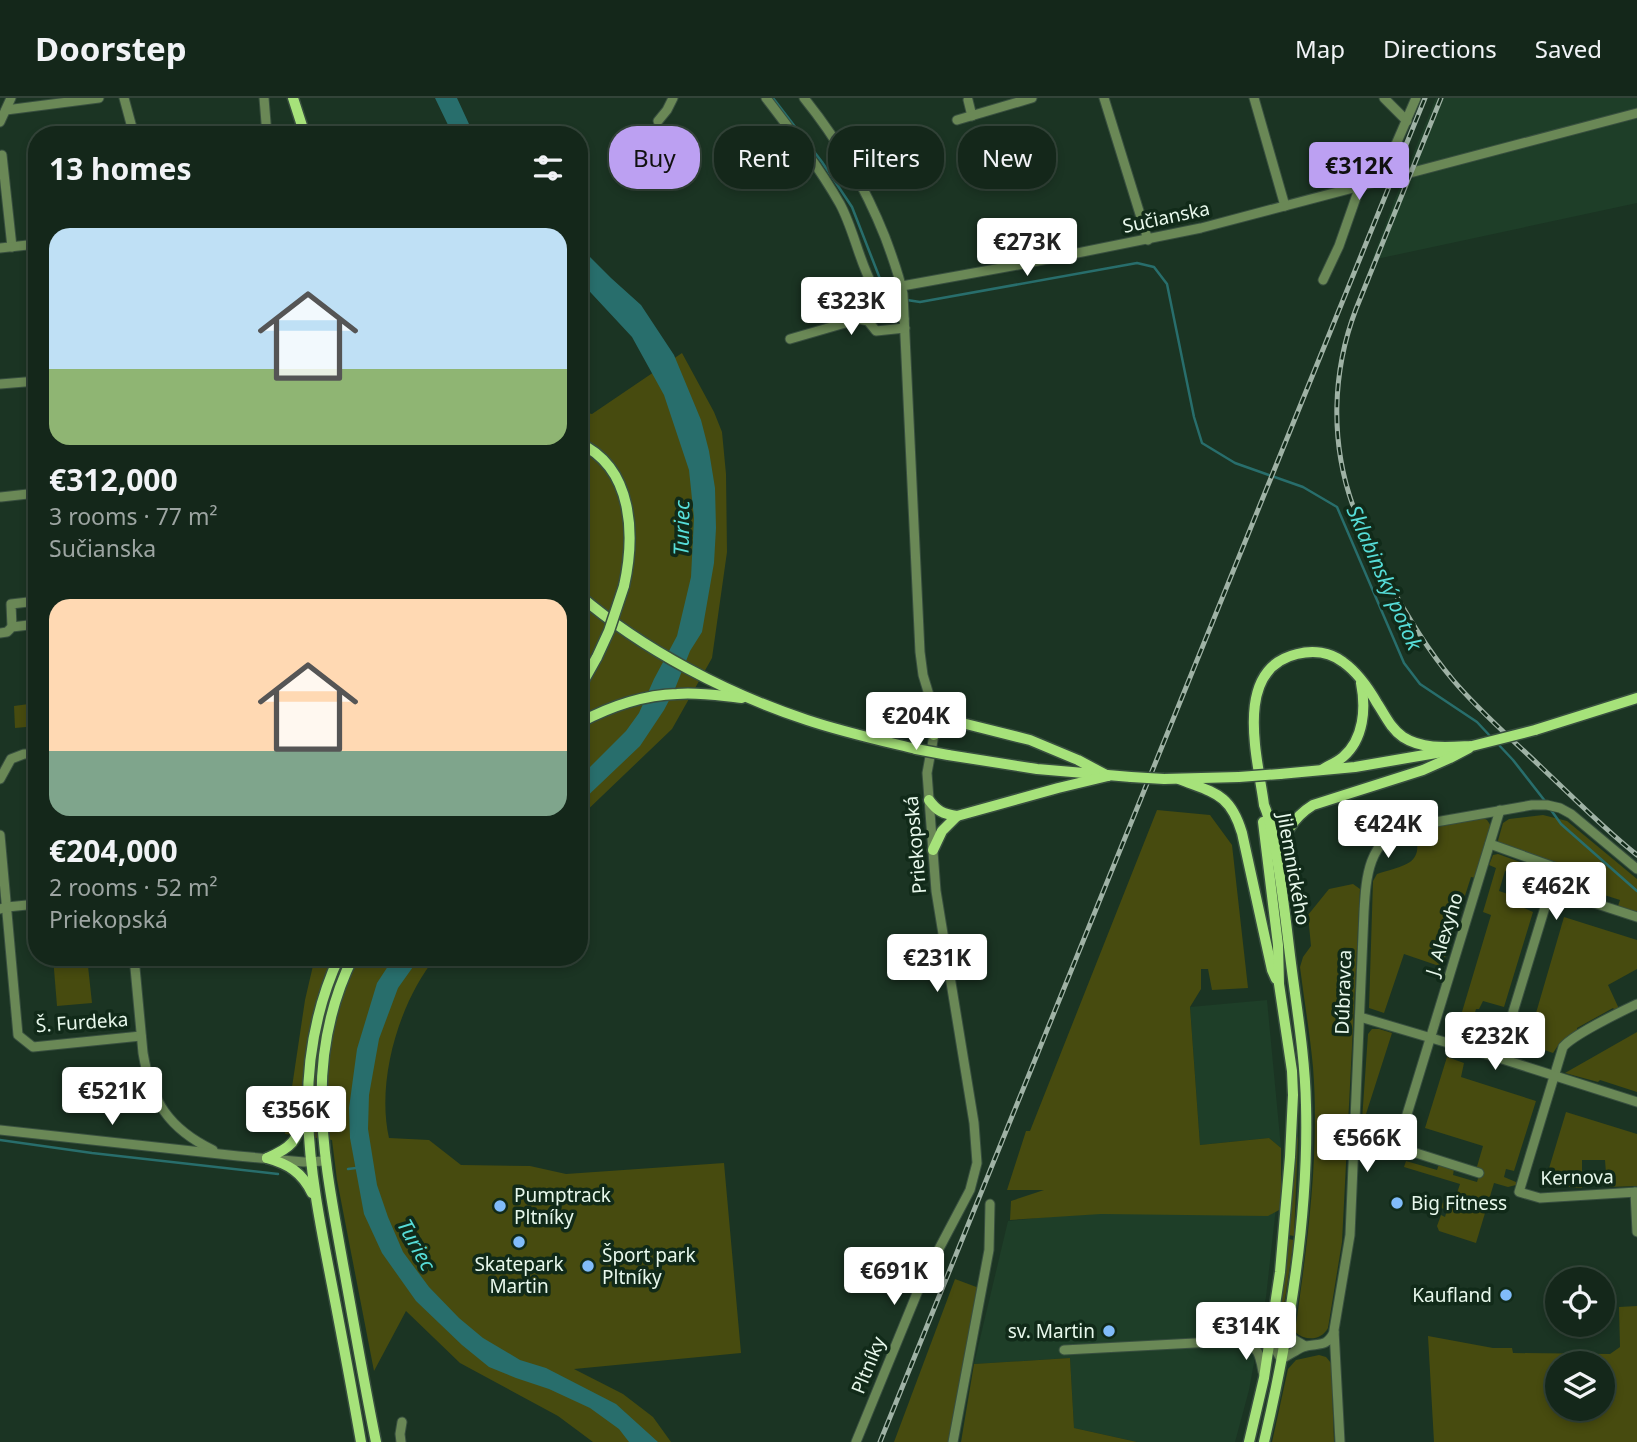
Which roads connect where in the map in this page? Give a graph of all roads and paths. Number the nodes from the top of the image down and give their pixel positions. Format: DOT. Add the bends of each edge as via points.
graph roads {
  1 [pos="11,98"];
  2 [pos="99,98"];
  3 [pos="124,98"];
  4 [pos="264,98"];
  5 [pos="293,98"];
  6 [pos="673,98"];
  7 [pos="766,98"];
  8 [pos="804,98"];
  9 [pos="1032,98"];
  10 [pos="1104,98"];
  11 [pos="1254,98"];
  12 [pos="1384,98"];
  13 [pos="1416,98"];
  14 [pos="968,100"];
  15 [pos="6,110"];
  16 [pos="1637,113"];
  17 [pos="972,116"];
  18 [pos="957,120"];
  19 [pos="658,121"];
  20 [pos="1407,121"];
  21 [pos="0,122"];
  22 [pos="132,126"];
  23 [pos="266,126"];
  24 [pos="302,126"];
  25 [pos="2,155"];
  26 [pos="1365,185"];
  27 [pos="1285,206"];
  28 [pos="1148,240"];
  29 [pos="28,245"];
  30 [pos="12,247"];
  31 [pos="0,248"];
  32 [pos="1323,280"];
  33 [pos="902,290"];
  34 [pos="904,319"];
  35 [pos="790,339"];
  36 [pos="28,382"];
  37 [pos="0,384"];
  38 [pos="588,448"];
  39 [pos="28,494"];
  40 [pos="1,497"];
  41 [pos="28,602"];
  42 [pos="588,602"];
  43 [pos="28,625"];
  44 [pos="12,627"];
  45 [pos="0,633"];
  46 [pos="588,673"];
  47 [pos="1360,680"];
  48 [pos="1637,698"];
  49 [pos="751,699"];
  50 [pos="931,699"];
  51 [pos="588,718"];
  52 [pos="958,722"];
  53 [pos="934,735"];
  54 [pos="1472,746"];
  55 [pos="28,754"];
  56 [pos="1321,771"];
  57 [pos="1108,776"];
  58 [pos="0,779"];
  59 [pos="1179,779"];
  60 [pos="929,800"];
  61 [pos="1264,805"];
  62 [pos="1500,810"];
  63 [pos="957,816"];
  64 [pos="0,835"];
  65 [pos="1490,844"];
  66 [pos="933,850"];
  67 [pos="1278,861"];
  68 [pos="1637,869"];
  69 [pos="1551,889"];
  70 [pos="28,906"];
  71 [pos="4,908"];
  72 [pos="1637,917"];
  73 [pos="135,966"];
  74 [pos="335,966"];
  75 [pos="349,966"];
  76 [pos="1279,984"];
  77 [pos="1637,1004"];
  78 [pos="1360,1017"];
  79 [pos="141,1036"];
  80 [pos="1431,1037"];
  81 [pos="1499,1058"];
  82 [pos="1554,1076"];
  83 [pos="307,1101"];
  84 [pos="1637,1102"];
  85 [pos="0,1130"];
  86 [pos="221,1154"];
  87 [pos="267,1158"];
  88 [pos="311,1161"];
  89 [pos="326,1161"];
  90 [pos="1479,1173"];
  91 [pos="970,1190"];
  92 [pos="1636,1192"];
  93 [pos="316,1200"];
  94 [pos="990,1204"];
  95 [pos="1637,1232"];
  96 [pos="1275,1310"];
  97 [pos="1286,1329"];
  98 [pos="1334,1330"];
  99 [pos="1248,1336"];
  100 [pos="1270,1340"];
  101 [pos="1232,1341"];
  102 [pos="1305,1346"];
  103 [pos="1064,1350"];
  104 [pos="1281,1359"];
  105 [pos="1264,1378"];
  106 [pos="402,1422"];
  107 [pos="361,1442"];
  108 [pos="376,1442"];
  109 [pos="401,1442"];
  110 [pos="856,1442"];
  111 [pos="953,1442"];
  112 [pos="1249,1442"];
  113 [pos="1264,1442"];
  114 [pos="1340,1442"];
  1 -- 15 [label="street"];
  2 -- 15 [label="street"];
  3 -- 22 [label="street"];
  4 -- 23 [label="street"];
  5 -- 24 [label="main road"];
  6 -- 19 [label="street"];
  7 -- 34 [label="street" via="839,202 878,296"];
  8 -- 33 [label="street, Priekopská" via="862,187"];
  9 -- 17 [label="street"];
  10 -- 28 [label="street"];
  11 -- 27 [label="street"];
  12 -- 20 [label="street"];
  13 -- 20 [label="street"];
  14 -- 17 [label="street"];
  15 -- 21 [label="street"];
  16 -- 26 [label="street, Sučianska"];
  17 -- 18 [label="street"];
  20 -- 26 [label="street" via="1390,158"];
  25 -- 30 [label="street"];
  26 -- 27 [label="street, Sučianska"];
  26 -- 32 [label="street"];
  27 -- 28 [label="street, Sučianska"];
  28 -- 33 [label="street, Sučianska"];
  29 -- 30 [label="street"];
  30 -- 31 [label="street"];
  33 -- 34 [label="street, Priekopská"];
  34 -- 35 [label="street" via="876,331 868,321 859,319"];
  34 -- 50 [label="street, Priekopská" via="920,652"];
  36 -- 37 [label="street"];
  38 -- 46 [label="main road, bridge" via="617,481 631,532 624,586 610,631"];
  39 -- 40 [label="street"];
  41 -- 44 [label="street" via="11,604"];
  42 -- 49 [label="main road" via="649,645"];
  43 -- 44 [label="street"];
  44 -- 45 [label="street"];
  47 -- 54 [label="main road" via="1405,738 1426,746"];
  47 -- 56 [label="main road" via="1364,712 1355,742 1342,758"];
  47 -- 61 [label="main road" via="1342,660 1313,652 1291,655 1265,675 1253,715"];
  48 -- 54 [label="main road, bridge"];
  49 -- 51 [label="main road" via="677,694 626,704"];
  49 -- 57 [label="main road, bridge" via="808,720 916,749"];
  50 -- 52 [label="main road"];
  50 -- 53 [label="street, Priekopská"];
  52 -- 53 [label="main road" via="946,724"];
  52 -- 57 [label="main road" via="1030,740"];
  53 -- 60 [label="street, Priekopská"];
  54 -- 56 [label="main road"];
  54 -- 67 [label="main road" via="1423,770 1313,805 1288,828"];
  55 -- 58 [label="street" via="11,759"];
  56 -- 59 [label="main road, bridge"];
  57 -- 59 [label="main road, bridge"];
  57 -- 63 [label="main road"];
  59 -- 76 [label="main road" via="1214,792 1237,817"];
  60 -- 63 [label="main road" via="937,811"];
  60 -- 66 [label="street, Priekopská"];
  61 -- 67 [label="main road, Jilemnického"];
  61 -- 76 [label="main road, Jilemnického"];
  62 -- 65 [label="street, J. Alexyho"];
  62 -- 68 [label="street, Dúbravca" via="1532,805 1560,808"];
  62 -- 78 [label="street, Dúbravca" via="1400,829 1374,855 1364,901"];
  63 -- 66 [label="main road" via="942,831"];
  64 -- 71 [label="street, Š. Furdeka"];
  65 -- 69 [label="street" via="1557,869"];
  65 -- 80 [label="street, J. Alexyho"];
  66 -- 91 [label="street, Priekopská" via="976,1139 977,1163"];
  67 -- 97 [label="main road, Jilemnického" via="1306,1120 1302,1207"];
  69 -- 72 [label="street"];
  69 -- 81 [label="street"];
  70 -- 71 [label="street"];
  71 -- 79 [label="street, Š. Furdeka" via="18,1035 33,1047"];
  73 -- 79 [label="street"];
  74 -- 83 [label="main road" via="316,1024"];
  75 -- 89 [label="main road" via="331,1016 322,1062"];
  76 -- 96 [label="main road, Jilemnického" via="1293,1095"];
  77 -- 82 [label="street" via="1566,1043"];
  78 -- 80 [label="street"];
  78 -- 98 [label="street, Dúbravca" via="1350,1235"];
  79 -- 86 [label="street" via="149,1080 167,1116 183,1133"];
  80 -- 81 [label="street"];
  80 -- 90 [label="street, J. Alexyho" via="1397,1147"];
  81 -- 82 [label="street"];
  82 -- 84 [label="street"];
  82 -- 92 [label="street, Kernova" via="1519,1192 1540,1198"];
  83 -- 87 [label="main road" via="298,1136 287,1149"];
  83 -- 88 [label="main road"];
  85 -- 86 [label="street"];
  86 -- 87 [label="street"];
  87 -- 88 [label="street"];
  87 -- 93 [label="main road" via="301,1175"];
  88 -- 89 [label="street"];
  88 -- 93 [label="main road"];
  89 -- 108 [label="main road"];
  91 -- 110 [label="street, Pltníky" via="922,1280"];
  92 -- 95 [label="street, Kernova"];
  93 -- 107 [label="main road"];
  94 -- 111 [label="street" via="989,1250"];
  96 -- 99 [label="street" via="1261,1329"];
  96 -- 100 [label="main road, Jilemnického"];
  97 -- 102 [label="street"];
  97 -- 104 [label="main road, Jilemnického"];
  98 -- 102 [label="street" via="1328,1341"];
  98 -- 114 [label="street, Dúbravca"];
  99 -- 100 [label="street"];
  99 -- 101 [label="street"];
  100 -- 104 [label="street"];
  100 -- 105 [label="main road, Jilemnického"];
  101 -- 103 [label="street"];
  101 -- 105 [label="street" via="1254,1346"];
  102 -- 104 [label="street"];
  104 -- 113 [label="main road, Jilemnického"];
  105 -- 112 [label="main road, Jilemnického"];
  106 -- 109 [label="street"];
}
